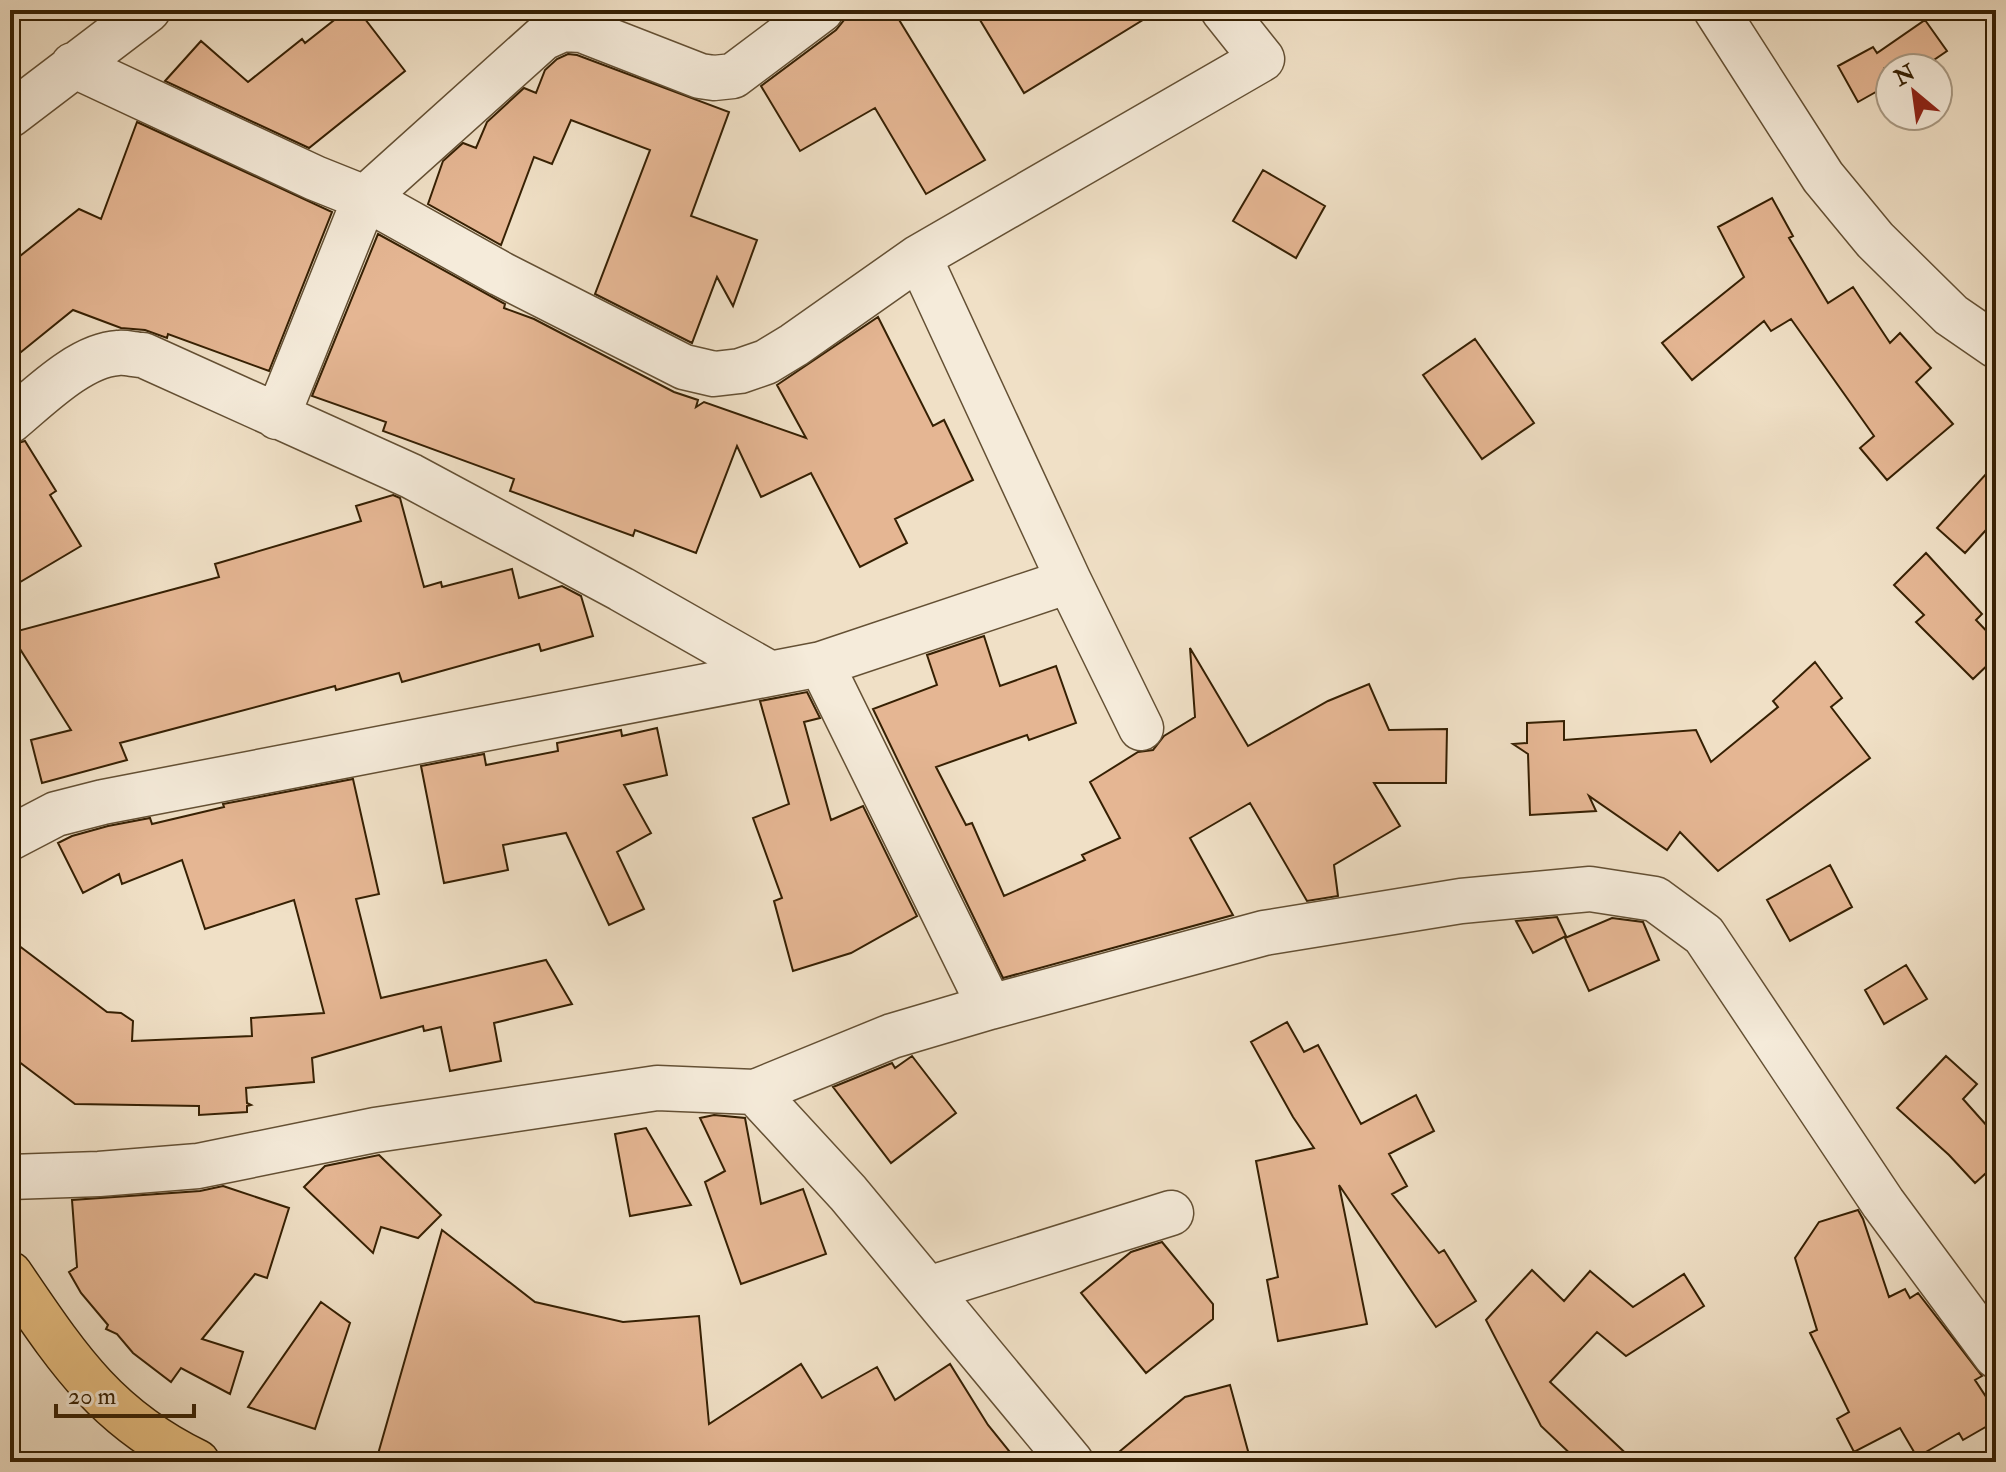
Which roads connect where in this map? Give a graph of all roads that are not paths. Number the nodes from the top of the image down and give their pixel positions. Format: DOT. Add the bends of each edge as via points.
graph roads {
  1 [pos="148,10"];
  2 [pos="821,10"];
  3 [pos="1223,10"];
  4 [pos="1716,10"];
  5 [pos="73,65"];
  6 [pos="10,115"];
  7 [pos="365,198"];
  8 [pos="919,257"];
  9 [pos="1996,346"];
  10 [pos="277,417"];
  11 [pos="10,421"];
  12 [pos="1069,581"];
  13 [pos="821,664"];
  14 [pos="769,673"];
  15 [pos="1141,728"];
  16 [pos="13,830"];
  17 [pos="990,1007"];
  18 [pos="755,1092"];
  19 [pos="10,1177"];
  20 [pos="1171,1213"];
  21 [pos="10,1274"];
  22 [pos="928,1289"];
  23 [pos="1996,1356"];
  24 [pos="197,1462"];
  25 [pos="1071,1462"];
  1 -- 5 [label="street"];
  2 -- 7 [label="street" via="733,76 714,78 582,30 563,29 543,38"];
  3 -- 8 [label="street" via="1262,59"];
  4 -- 9 [label="street" via="1823,177 1875,240 1951,315"];
  5 -- 6 [label="street"];
  5 -- 7 [label="street"];
  7 -- 8 [label="street" via="684,367 714,374 766,362"];
  7 -- 10 [label="street"];
  8 -- 12 [label="street"];
  10 -- 11 [label="street" via="143,355 117,353 74,370"];
  10 -- 14 [label="street" via="411,476"];
  12 -- 13 [label="street"];
  12 -- 15 [label="street"];
  13 -- 14 [label="street"];
  13 -- 17 [label="street"];
  14 -- 16 [label="street" via="103,802"];
  17 -- 18 [label="street" via="892,1036"];
  17 -- 23 [label="street" via="1264,933 1461,901 1590,889 1655,899 1704,935 1883,1203"];
  18 -- 19 [label="street" via="657,1088 375,1130 198,1166"];
  18 -- 22 [label="street"];
  20 -- 22 [label="street"];
  21 -- 24 [label="main road" via="96,1392 145,1431"];
  22 -- 25 [label="street"];
}
